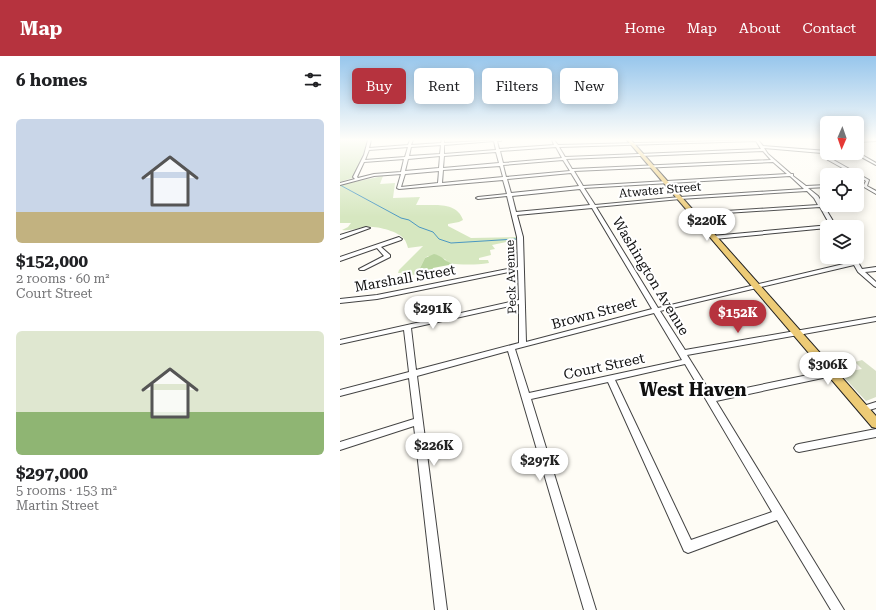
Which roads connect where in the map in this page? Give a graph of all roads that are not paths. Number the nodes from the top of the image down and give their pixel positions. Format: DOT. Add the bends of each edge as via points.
graph roads {
  1 [pos="361,166"];
  2 [pos="404,166"];
  3 [pos="441,166"];
  4 [pos="482,166"];
  5 [pos="502,166"];
  6 [pos="569,166"];
  7 [pos="652,166"];
  8 [pos="656,166"];
  9 [pos="781,166"];
  10 [pos="841,166"];
  11 [pos="471,167"];
  12 [pos="441,169"];
  13 [pos="572,171"];
  14 [pos="402,173"];
  15 [pos="792,175"];
  16 [pos="505,178"];
  17 [pos="357,180"];
  18 [pos="666,182"];
  19 [pos="340,184"];
  20 [pos="440,184"];
  21 [pos="865,186"];
  22 [pos="820,187"];
  23 [pos="582,188"];
  24 [pos="808,188"];
  25 [pos="876,193"];
  26 [pos="509,194"];
  27 [pos="478,198"];
  28 [pos="680,198"];
  29 [pos="820,203"];
  30 [pos="593,205"];
  31 [pos="820,206"];
  32 [pos="514,214"];
  33 [pos="695,214"];
  34 [pos="820,227"];
  35 [pos="368,228"];
  36 [pos="340,236"];
  37 [pos="714,237"];
  38 [pos="400,238"];
  39 [pos="377,246"];
  40 [pos="340,259"];
  41 [pos="838,264"];
  42 [pos="856,264"];
  43 [pos="521,268"];
  44 [pos="362,269"];
  45 [pos="876,269"];
  46 [pos="860,271"];
  47 [pos="876,285"];
  48 [pos="757,286"];
  49 [pos="340,301"];
  50 [pos="522,301"];
  51 [pos="656,310"];
  52 [pos="876,319"];
  53 [pos="407,327"];
  54 [pos="798,333"];
  55 [pos="340,342"];
  56 [pos="523,345"];
  57 [pos="512,348"];
  58 [pos="683,353"];
  59 [pos="687,361"];
  60 [pos="832,373"];
  61 [pos="412,374"];
  62 [pos="610,378"];
  63 [pos="340,393"];
  64 [pos="526,397"];
  65 [pos="710,399"];
  66 [pos="876,405"];
  67 [pos="863,409"];
  68 [pos="418,421"];
  69 [pos="876,424"];
  70 [pos="876,432"];
  71 [pos="340,446"];
  72 [pos="799,448"];
  73 [pos="780,514"];
  74 [pos="440,610"];
  75 [pos="590,610"];
  76 [pos="838,610"];
  1 -- 17 [label="street" via="355,177"];
  2 -- 14 [label="street"];
  3 -- 12 [label="street"];
  4 -- 11 [label="street"];
  5 -- 16 [label="street, Peck Avenue"];
  6 -- 13 [label="street, Washington Avenue"];
  7 -- 8 [label="street"];
  7 -- 13 [label="street"];
  7 -- 18 [label="main road"];
  9 -- 15 [label="street"];
  10 -- 21 [label="street" via="868,181"];
  11 -- 12 [label="street"];
  12 -- 14 [label="street"];
  12 -- 20 [label="street"];
  13 -- 16 [label="street"];
  13 -- 23 [label="street, Washington Avenue"];
  14 -- 17 [label="street" via="374,175"];
  14 -- 20 [label="street" via="399,188"];
  15 -- 18 [label="street"];
  15 -- 24 [label="street"];
  16 -- 20 [label="street"];
  16 -- 26 [label="street, Peck Avenue"];
  17 -- 19 [label="street"];
  18 -- 23 [label="street"];
  18 -- 28 [label="main road"];
  21 -- 25 [label="street"];
  22 -- 24 [label="street, Atwater Street"];
  23 -- 26 [label="street"];
  23 -- 30 [label="street, Washington Avenue"];
  24 -- 28 [label="street, Atwater Street"];
  24 -- 29 [label="street"];
  26 -- 27 [label="street"];
  26 -- 32 [label="street, Peck Avenue"];
  28 -- 30 [label="street, Atwater Street"];
  28 -- 33 [label="main road"];
  30 -- 32 [label="street, Atwater Street"];
  30 -- 51 [label="street, Washington Avenue"];
  31 -- 33 [label="street"];
  32 -- 43 [label="street, Peck Avenue" via="520,237"];
  33 -- 37 [label="main road"];
  34 -- 37 [label="street"];
  35 -- 36 [label="street"];
  37 -- 48 [label="main road"];
  38 -- 39 [label="street"];
  39 -- 40 [label="street"];
  39 -- 44 [label="street" via="388,256"];
  41 -- 48 [label="street, Brown Street"];
  42 -- 46 [label="street"];
  43 -- 49 [label="street, Marshall Street" via="377,297"];
  43 -- 50 [label="street, Peck Avenue"];
  45 -- 46 [label="street"];
  46 -- 47 [label="street"];
  48 -- 51 [label="street, Brown Street"];
  48 -- 54 [label="main road"];
  50 -- 53 [label="street"];
  50 -- 56 [label="street, Peck Avenue"];
  51 -- 56 [label="street, Brown Street"];
  51 -- 58 [label="street, Washington Avenue"];
  52 -- 54 [label="street"];
  53 -- 55 [label="street"];
  53 -- 61 [label="street"];
  54 -- 58 [label="street"];
  54 -- 60 [label="main road"];
  56 -- 57 [label="street, Brown Street"];
  57 -- 61 [label="street, Brown Street"];
  57 -- 64 [label="street"];
  58 -- 59 [label="street, Washington Avenue"];
  59 -- 62 [label="street, Court Street"];
  59 -- 65 [label="street, Washington Avenue"];
  60 -- 65 [label="street"];
  60 -- 67 [label="main road"];
  61 -- 63 [label="street, Brown Street"];
  61 -- 68 [label="street"];
  62 -- 64 [label="street, Court Street"];
  62 -- 73 [label="street" via="688,547"];
  64 -- 75 [label="street"];
  65 -- 73 [label="street, Washington Avenue"];
  66 -- 67 [label="street"];
  67 -- 69 [label="main road"];
  68 -- 71 [label="street"];
  68 -- 74 [label="street"];
  70 -- 72 [label="street"];
  73 -- 76 [label="street, Washington Avenue"];
}
